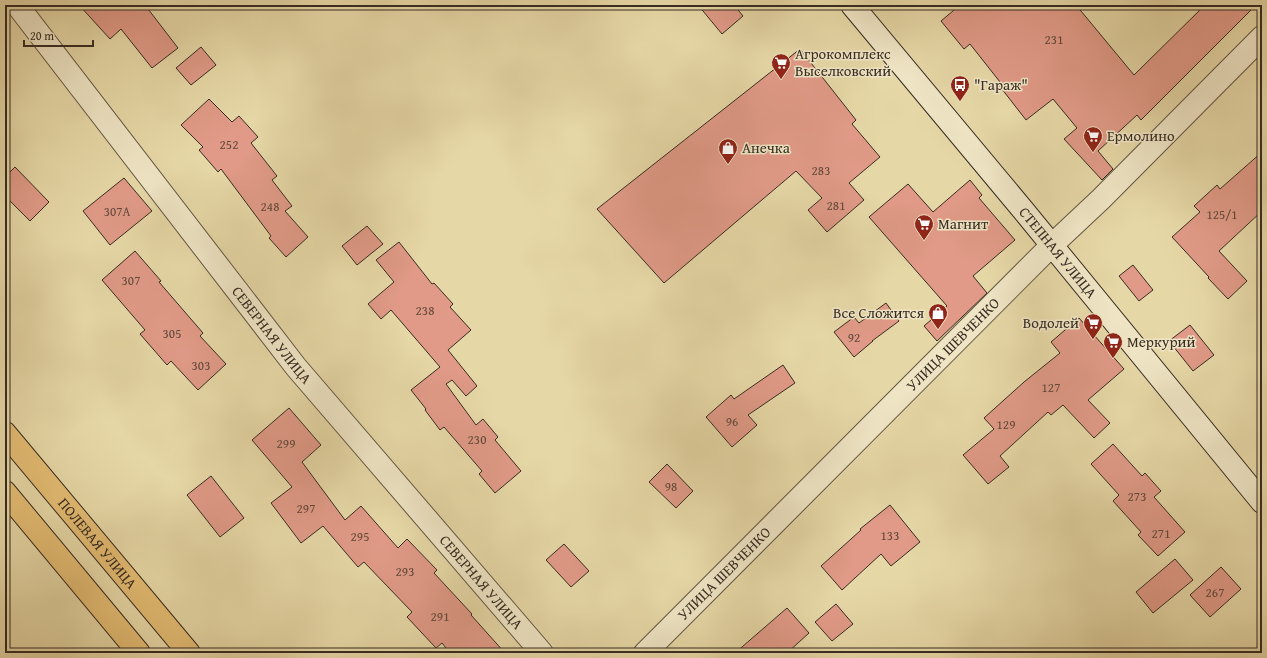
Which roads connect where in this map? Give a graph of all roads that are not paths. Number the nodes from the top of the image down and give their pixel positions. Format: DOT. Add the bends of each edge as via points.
graph roads {
  1 [pos="17,5"];
  2 [pos="852,5"];
  3 [pos="1262,37"];
  4 [pos="1052,245"];
  5 [pos="5,433"];
  6 [pos="5,492"];
  7 [pos="1262,502"];
  8 [pos="139,653"];
  9 [pos="189,653"];
  10 [pos="542,653"];
  11 [pos="645,653"];
  1 -- 10 [label="street, СЕВЕРНАЯ УЛИЦА" via="296,367"];
  2 -- 4 [label="street, СТЕПНАЯ УЛИЦА"];
  3 -- 4 [label="street, УЛИЦА ШЕВЧЕНКО"];
  4 -- 7 [label="street, СТЕПНАЯ УЛИЦА"];
  4 -- 11 [label="street, УЛИЦА ШЕВЧЕНКО"];
  5 -- 9 [label="highway, ПОЛЕВАЯ УЛИЦА"];
  6 -- 8 [label="highway"];
}
